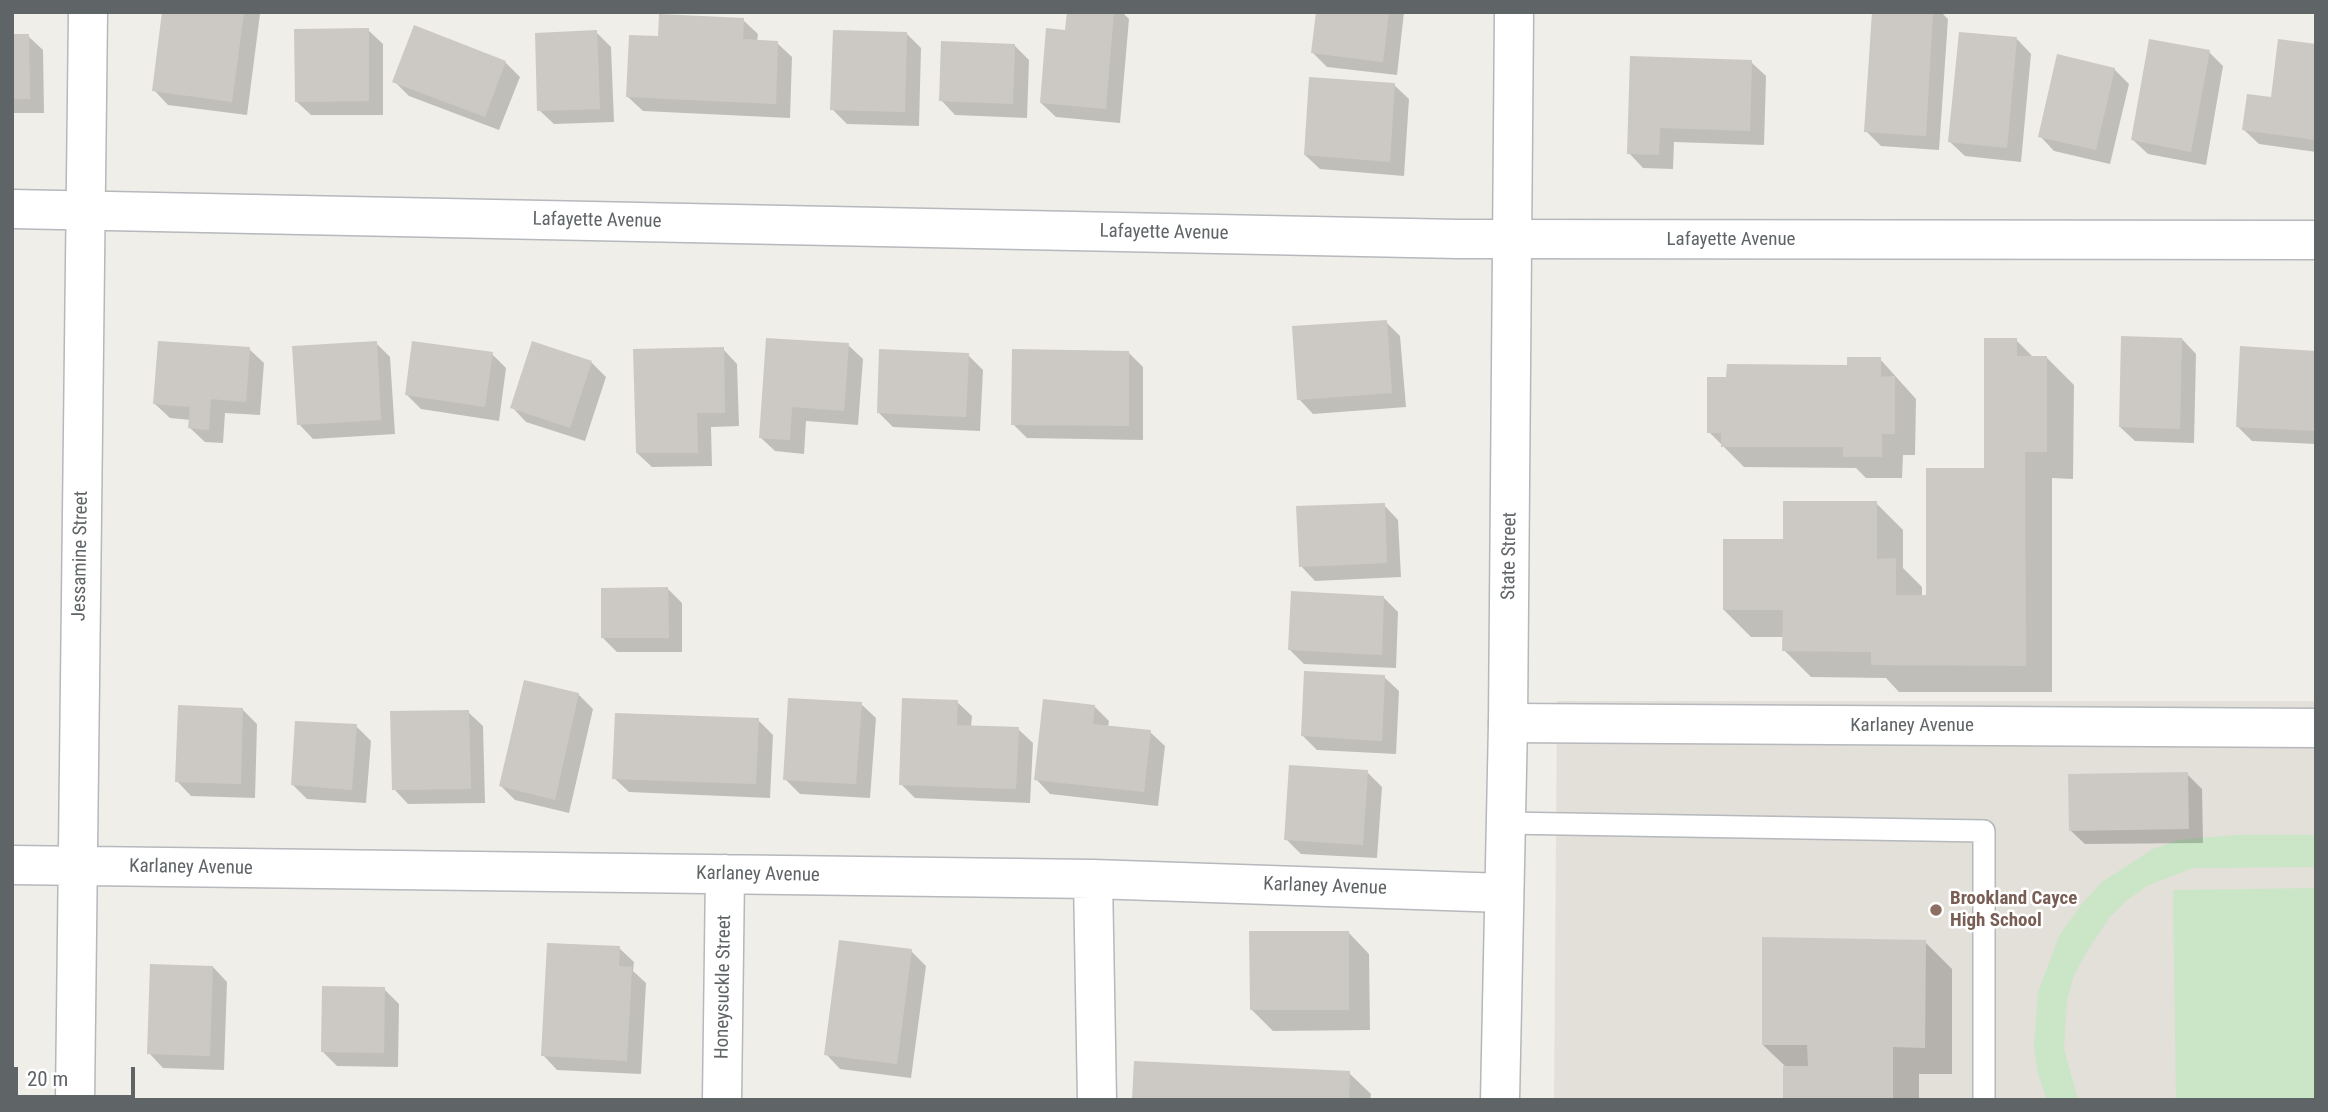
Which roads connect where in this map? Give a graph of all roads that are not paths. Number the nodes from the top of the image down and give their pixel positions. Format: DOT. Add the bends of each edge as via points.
graph roads {
  1 [pos="88,12"];
  2 [pos="1514,12"];
  3 [pos="12,209"];
  4 [pos="85,209"];
  5 [pos="1514,240"];
  6 [pos="2316,240"];
  7 [pos="1508,723"];
  8 [pos="2316,728"];
  9 [pos="1505,823"];
  10 [pos="12,865"];
  11 [pos="78,866"];
  12 [pos="725,874"];
  13 [pos="1093,878"];
  14 [pos="1504,893"];
  15 [pos="75,1100"];
  16 [pos="722,1100"];
  17 [pos="1097,1100"];
  18 [pos="1500,1100"];
  19 [pos="1984,1100"];
  1 -- 4 [label="street, Jessamine Street"];
  2 -- 5 [label="street, State Street"];
  3 -- 4 [label="street, Lafayette Avenue"];
  4 -- 5 [label="street, Lafayette Avenue"];
  4 -- 11 [label="street, Jessamine Street"];
  5 -- 6 [label="street, Lafayette Avenue"];
  5 -- 7 [label="street, State Street"];
  7 -- 8 [label="street, Karlaney Avenue"];
  7 -- 9 [label="street, State Street"];
  9 -- 14 [label="street, State Street"];
  9 -- 19 [label="lane" via="1984,831"];
  10 -- 11 [label="street, Karlaney Avenue"];
  11 -- 12 [label="street, Karlaney Avenue"];
  11 -- 15 [label="street, Jessamine Street"];
  12 -- 13 [label="street, Karlaney Avenue"];
  12 -- 16 [label="street, Honeysuckle Street"];
  13 -- 14 [label="street, Karlaney Avenue"];
  13 -- 17 [label="street"];
  14 -- 18 [label="street, State Street"];
}
